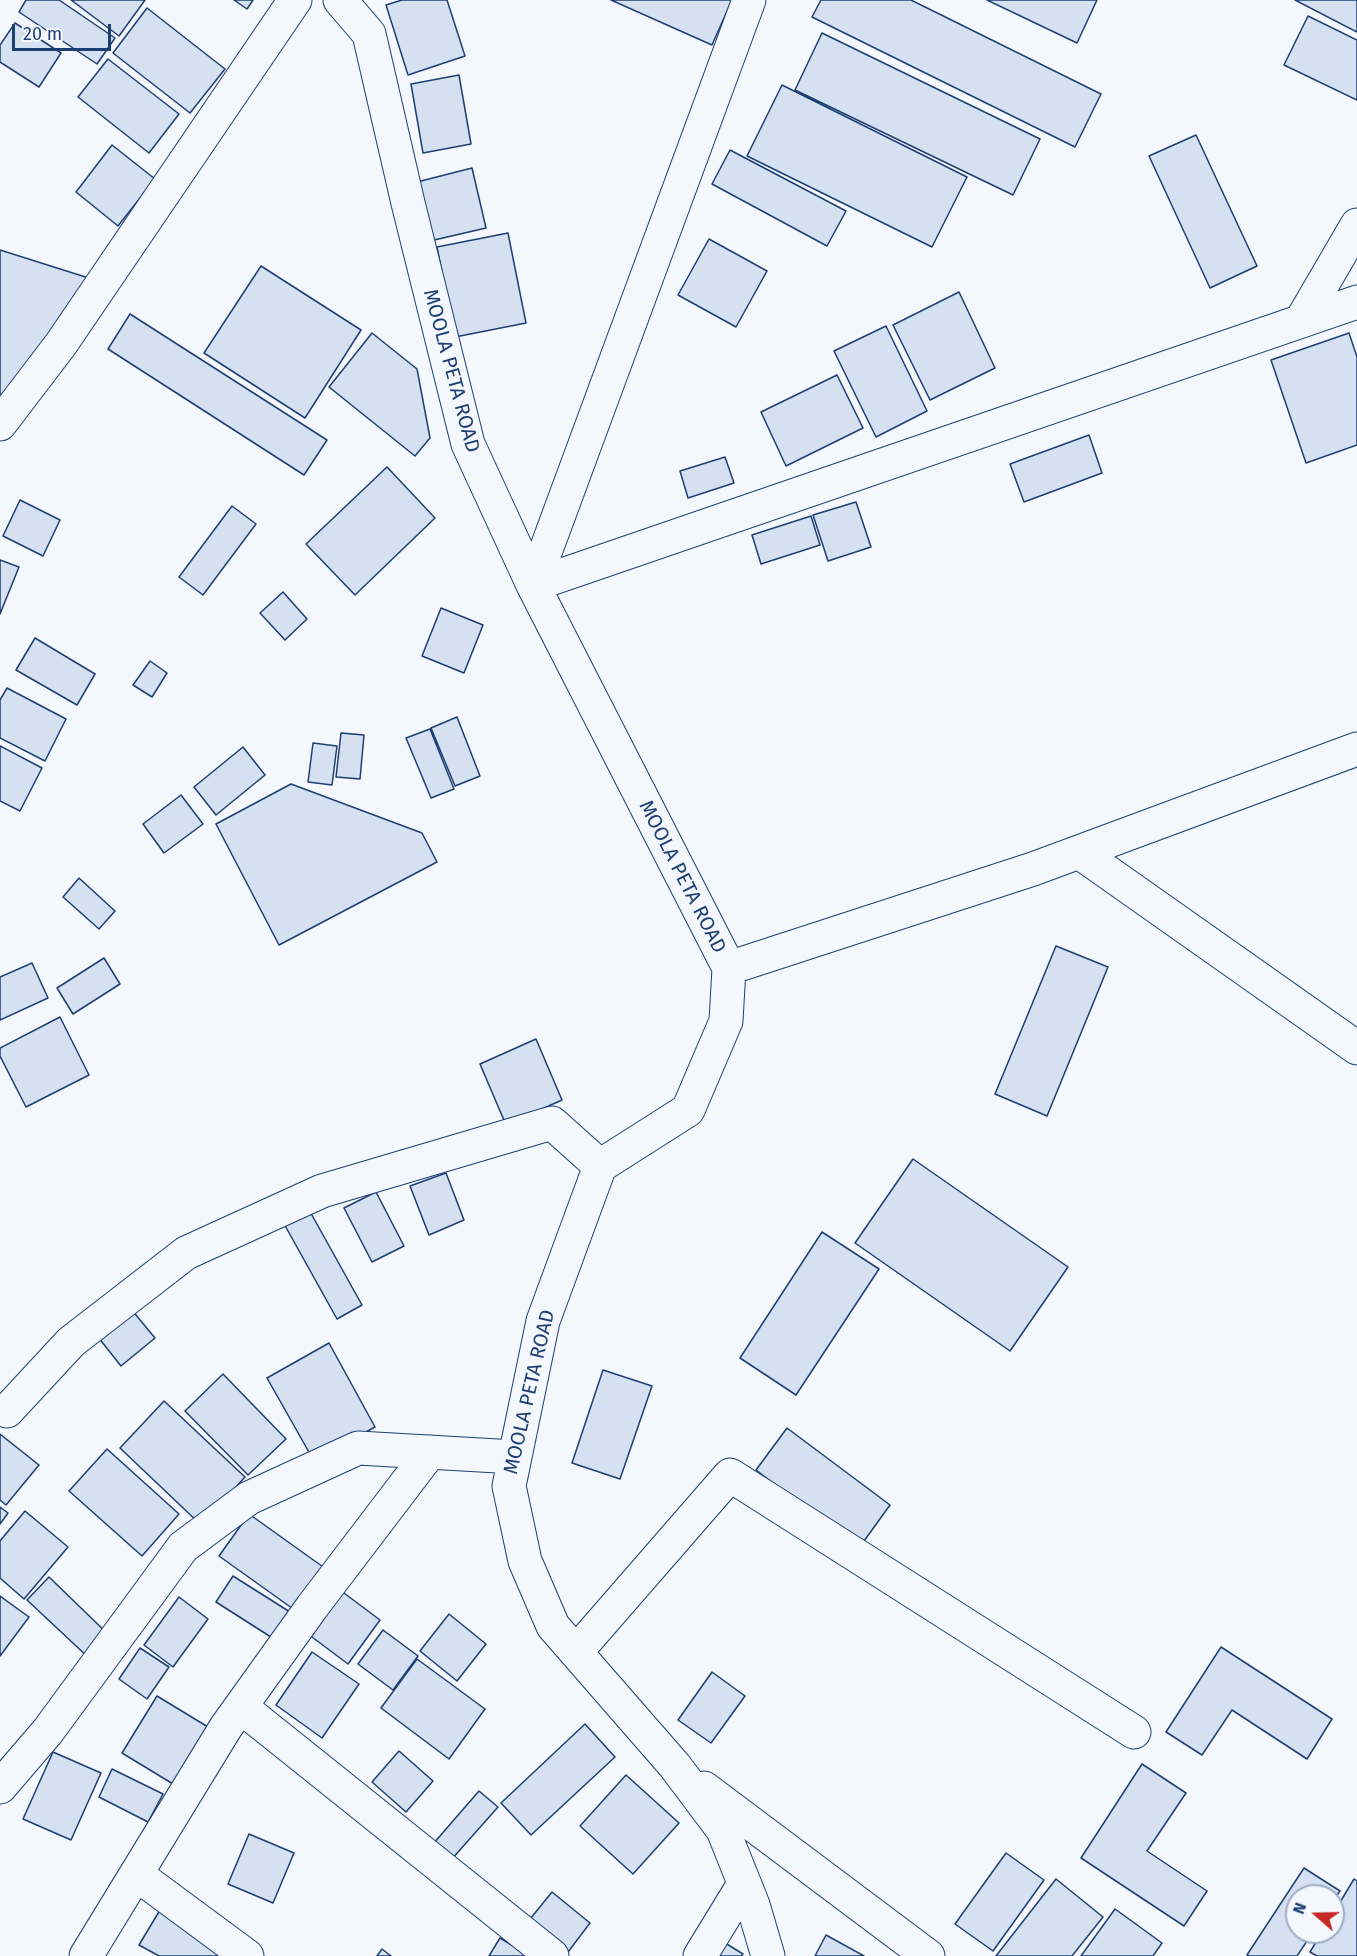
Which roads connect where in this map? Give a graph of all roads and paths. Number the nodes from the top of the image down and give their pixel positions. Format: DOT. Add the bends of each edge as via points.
graph roads {
  1 [pos="295,0"];
  2 [pos="340,0"];
  3 [pos="749,0"];
  4 [pos="1357,225"];
  5 [pos="1357,302"];
  6 [pos="1301,321"];
  7 [pos="0,424"];
  8 [pos="533,585"];
  9 [pos="1357,749"];
  10 [pos="1079,852"];
  11 [pos="729,968"];
  12 [pos="1357,1048"];
  13 [pos="600,1166"];
  14 [pos="7,1411"];
  15 [pos="430,1452"];
  16 [pos="515,1457"];
  17 [pos="576,1653"];
  18 [pos="241,1707"];
  19 [pos="1134,1732"];
  20 [pos="675,1766"];
  21 [pos="0,1787"];
  22 [pos="136,1874"];
  23 [pos="744,1884"];
  24 [pos="86,1956"];
  25 [pos="247,1956"];
  26 [pos="552,1956"];
  27 [pos="700,1956"];
  28 [pos="768,1956"];
  29 [pos="928,1956"];
  1 -- 7 [label="street" via="61,344"];
  2 -- 8 [label="street, MOOLA PETA ROAD" via="369,34 468,444"];
  3 -- 8 [label="street"];
  4 -- 6 [label="street"];
  5 -- 6 [label="street"];
  6 -- 8 [label="street"];
  8 -- 11 [label="street, MOOLA PETA ROAD"];
  9 -- 10 [label="street"];
  10 -- 11 [label="street"];
  10 -- 12 [label="street"];
  11 -- 13 [label="street, MOOLA PETA ROAD" via="726,1021 688,1110"];
  13 -- 14 [label="street" via="552,1122 322,1191 186,1253 71,1342"];
  13 -- 16 [label="street, MOOLA PETA ROAD" via="543,1321"];
  15 -- 16 [label="street"];
  15 -- 18 [label="street"];
  15 -- 21 [label="street" via="358,1448 249,1498 183,1548 48,1731"];
  16 -- 17 [label="street, MOOLA PETA ROAD" via="509,1486 525,1561 553,1626"];
  17 -- 19 [label="street" via="730,1475"];
  17 -- 20 [label="street, MOOLA PETA ROAD"];
  18 -- 22 [label="street"];
  18 -- 26 [label="street"];
  20 -- 23 [label="street, MOOLA PETA ROAD" via="723,1830"];
  20 -- 29 [label="street"];
  22 -- 24 [label="street"];
  22 -- 25 [label="street"];
  23 -- 27 [label="street"];
  23 -- 28 [label="street, MOOLA PETA ROAD"];
}
